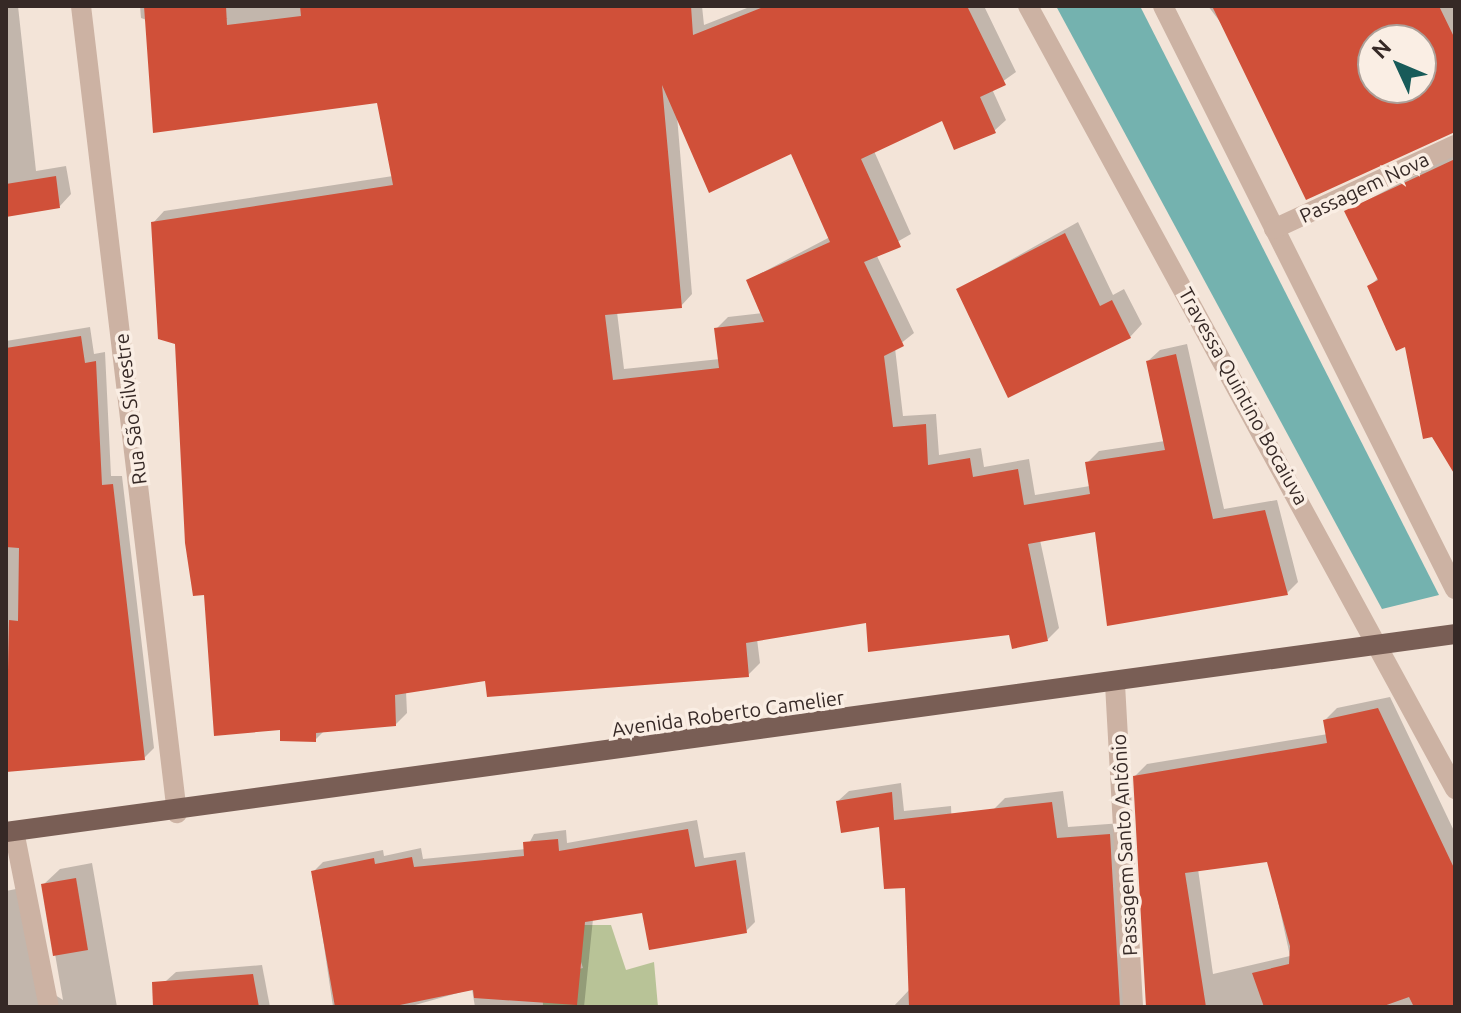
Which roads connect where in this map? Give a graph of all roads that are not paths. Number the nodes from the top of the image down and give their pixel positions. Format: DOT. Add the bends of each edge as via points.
graph roads {
  1 [pos="81,6"];
  2 [pos="1028,6"];
  3 [pos="1163,6"];
  4 [pos="1455,145"];
  5 [pos="1274,229"];
  6 [pos="1455,589"];
  7 [pos="1455,634"];
  8 [pos="1380,643"];
  9 [pos="1115,684"];
  10 [pos="1455,789"];
  11 [pos="177,813"];
  12 [pos="10,832"];
  13 [pos="49,1007"];
  14 [pos="1133,1007"];
  1 -- 11 [label="street, Rua São Silvestre"];
  2 -- 8 [label="street, Travessa Quintino Bocaiuva"];
  3 -- 5 [label="street"];
  4 -- 5 [label="street, Passagem Nova"];
  5 -- 6 [label="street"];
  7 -- 8 [label="main road, Avenida Roberto Camelier"];
  8 -- 9 [label="main road, Avenida Roberto Camelier"];
  8 -- 10 [label="street, Travessa Quintino Bocaiuva"];
  9 -- 11 [label="main road, Avenida Roberto Camelier"];
  9 -- 14 [label="street, Passagem Santo Antônio"];
  11 -- 12 [label="main road, Avenida Roberto Camelier"];
  12 -- 13 [label="street"];
}
